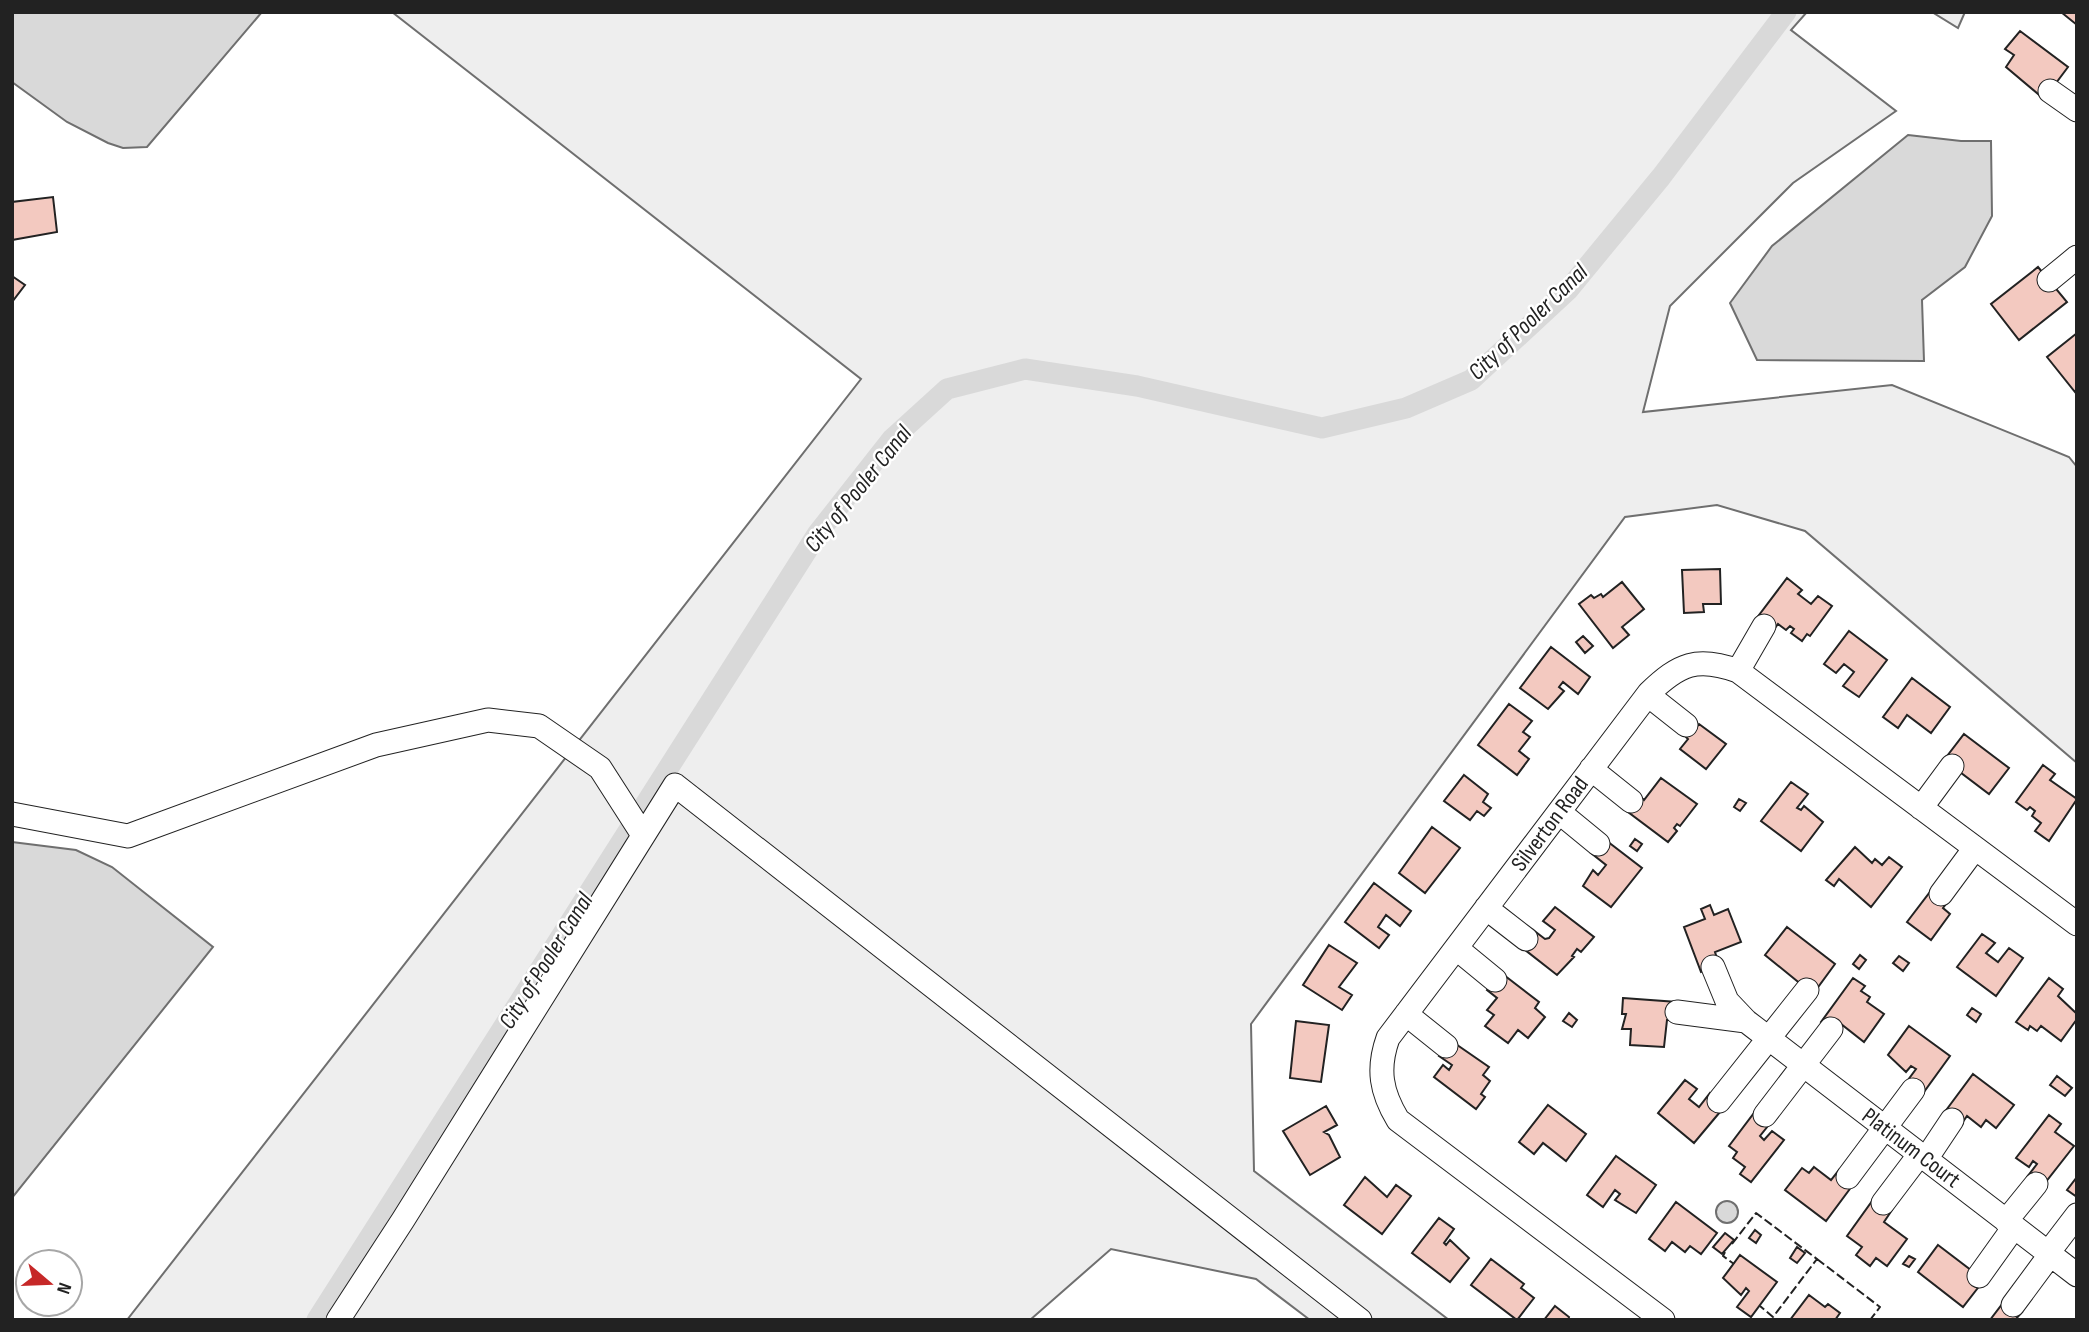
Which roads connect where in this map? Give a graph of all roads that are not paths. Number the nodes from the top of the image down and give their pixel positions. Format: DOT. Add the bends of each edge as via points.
graph roads {
  1 [pos="2050,91"];
  2 [pos="2077,110"];
  3 [pos="2077,257"];
  4 [pos="2049,280"];
  5 [pos="1764,626"];
  6 [pos="1738,671"];
  7 [pos="1648,695"];
  8 [pos="1686,725"];
  9 [pos="1952,766"];
  10 [pos="1591,769"];
  11 [pos="1630,801"];
  12 [pos="1921,808"];
  13 [pos="1559,812"];
  14 [pos="12,814"];
  15 [pos="643,835"];
  16 [pos="1598,845"];
  17 [pos="1975,848"];
  18 [pos="1941,894"];
  19 [pos="1486,908"];
  20 [pos="2077,924"];
  21 [pos="1526,939"];
  22 [pos="1456,948"];
  23 [pos="1713,967"];
  24 [pos="1495,980"];
  25 [pos="1807,990"];
  26 [pos="1677,1012"];
  27 [pos="1406,1014"];
  28 [pos="1746,1021"];
  29 [pos="1831,1029"];
  30 [pos="1770,1040"];
  31 [pos="1446,1046"];
  32 [pos="1803,1065"];
  33 [pos="1913,1090"];
  34 [pos="1719,1101"];
  35 [pos="1765,1115"];
  36 [pos="1952,1120"];
  37 [pos="1886,1129"];
  38 [pos="1923,1157"];
  39 [pos="1848,1177"];
  40 [pos="2036,1184"];
  41 [pos="1883,1203"];
  42 [pos="2077,1215"];
  43 [pos="2010,1224"];
  44 [pos="2049,1254"];
  45 [pos="2077,1275"];
  46 [pos="1979,1276"];
  47 [pos="2013,1305"];
  48 [pos="338,1320"];
  49 [pos="1360,1320"];
  50 [pos="1663,1320"];
  1 -- 2 [label="street"];
  3 -- 4 [label="street"];
  5 -- 6 [label="street"];
  6 -- 7 [label="street, Silverton Road" via="1715,662 1693,664 1672,671"];
  6 -- 12 [label="street, Silverton Road"];
  7 -- 8 [label="street"];
  7 -- 10 [label="street, Silverton Road"];
  9 -- 12 [label="street"];
  10 -- 11 [label="street"];
  10 -- 13 [label="street, Silverton Road"];
  12 -- 17 [label="street, Silverton Road"];
  13 -- 16 [label="street"];
  13 -- 19 [label="street, Silverton Road"];
  14 -- 15 [label="street" via="128,836 376,745 488,720 539,726 600,768"];
  15 -- 48 [label="street"];
  15 -- 49 [label="street" via="675,785"];
  17 -- 18 [label="street"];
  17 -- 20 [label="street, Silverton Road"];
  19 -- 21 [label="street"];
  19 -- 22 [label="street, Silverton Road"];
  22 -- 24 [label="street"];
  22 -- 27 [label="street, Silverton Road"];
  23 -- 28 [label="street, Platinum Court" via="1727,1001"];
  25 -- 30 [label="street"];
  26 -- 28 [label="street"];
  27 -- 31 [label="street"];
  27 -- 50 [label="street, Silverton Road" via="1388,1038 1381,1059 1386,1100 1398,1119"];
  28 -- 30 [label="street, Platinum Court"];
  29 -- 32 [label="street"];
  30 -- 32 [label="street, Platinum Court"];
  30 -- 34 [label="street"];
  32 -- 35 [label="street"];
  32 -- 37 [label="street, Platinum Court"];
  33 -- 37 [label="street"];
  36 -- 38 [label="street"];
  37 -- 38 [label="street, Platinum Court"];
  37 -- 39 [label="street"];
  38 -- 41 [label="street"];
  38 -- 43 [label="street, Platinum Court"];
  40 -- 43 [label="street"];
  42 -- 44 [label="street"];
  43 -- 44 [label="street, Platinum Court"];
  43 -- 46 [label="street"];
  44 -- 45 [label="street, Platinum Court"];
  44 -- 47 [label="street"];
}
